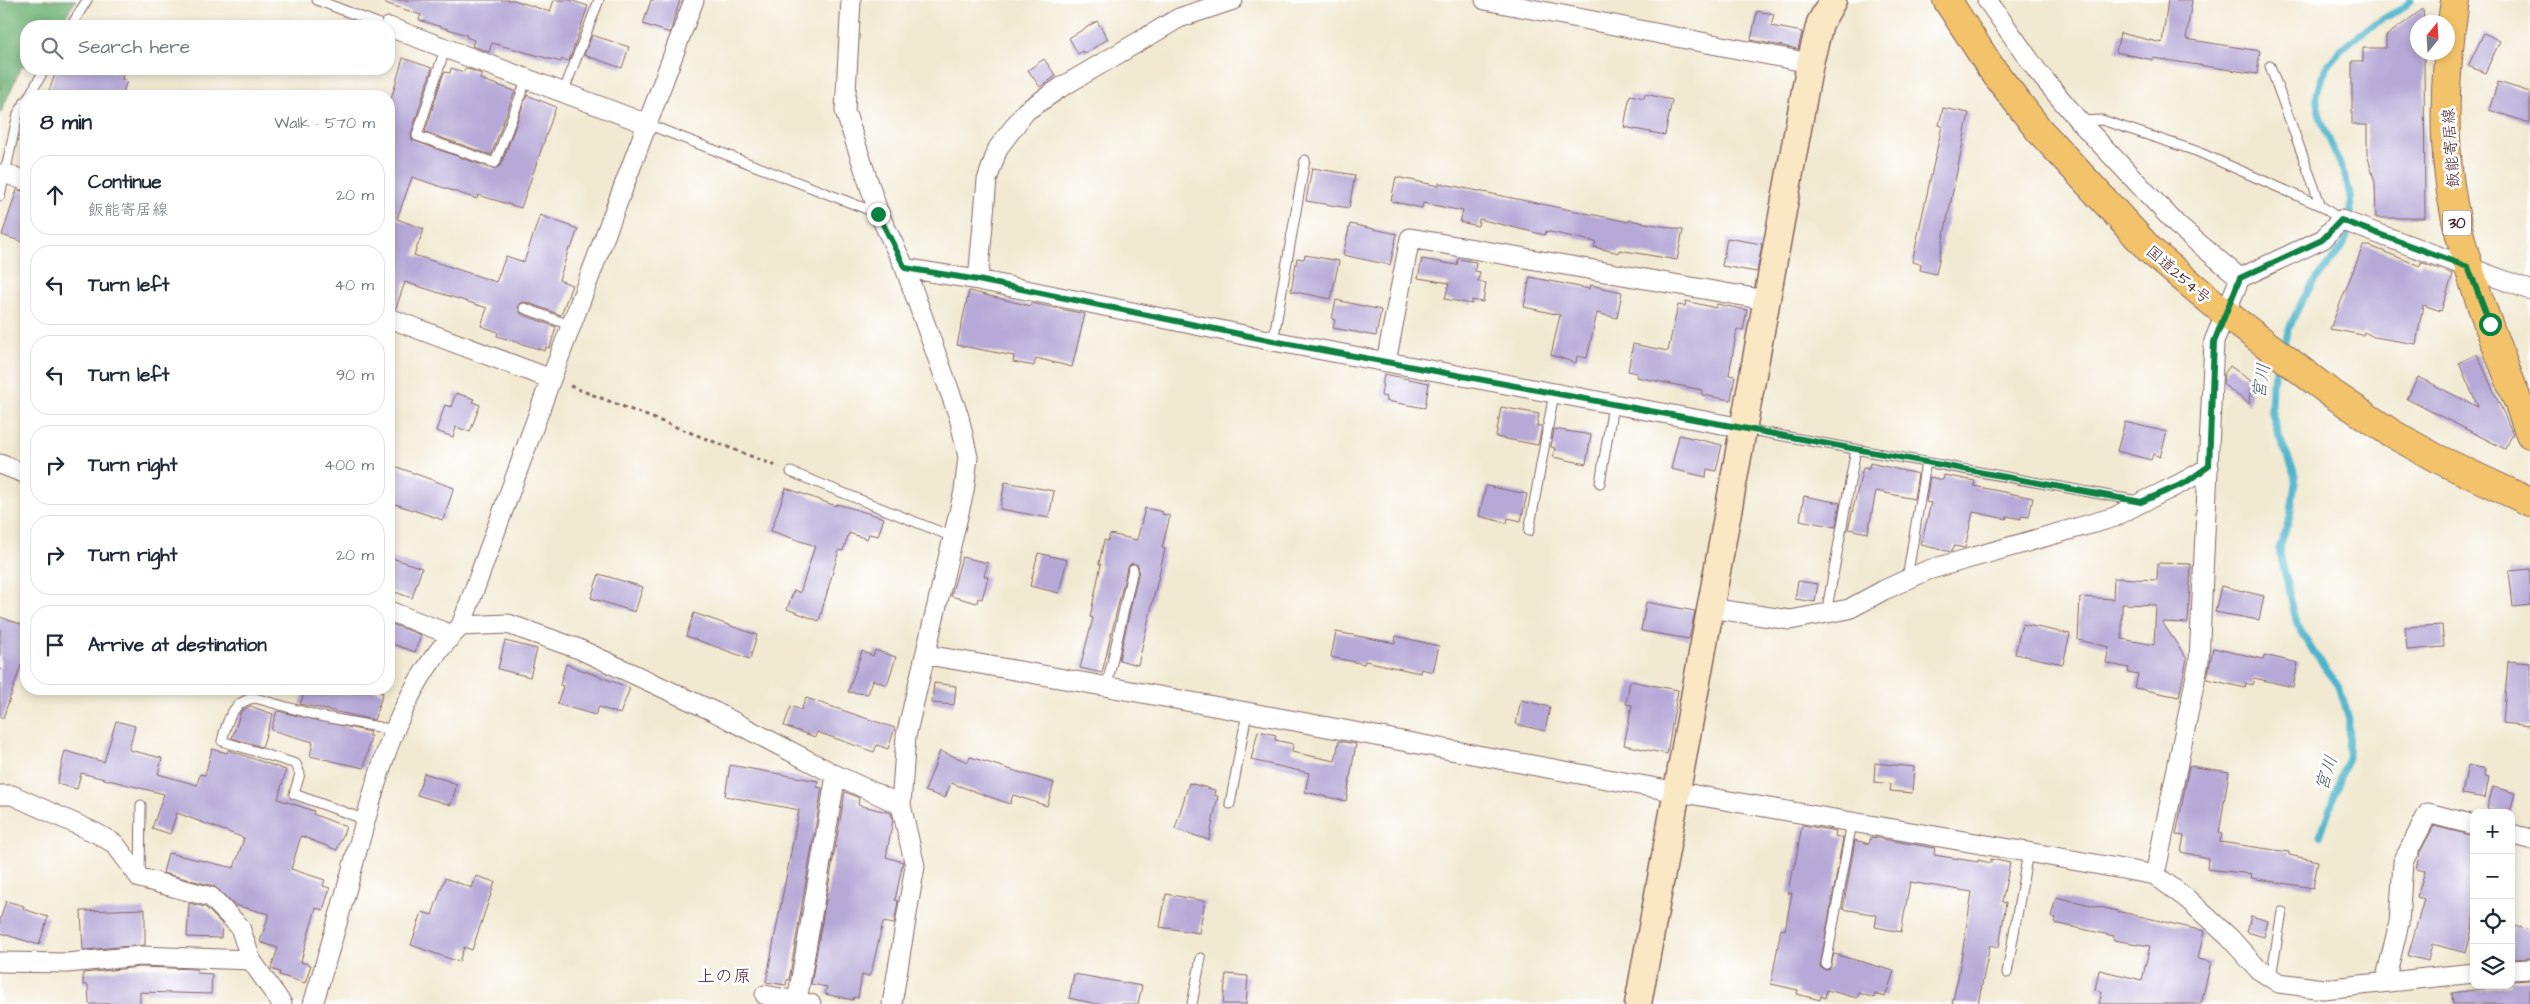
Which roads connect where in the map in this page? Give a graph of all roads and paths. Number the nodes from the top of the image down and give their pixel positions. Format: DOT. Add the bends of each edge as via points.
graph roads {
  1 [pos="87,0"];
  2 [pos="317,0"];
  3 [pos="599,0"];
  4 [pos="694,0"];
  5 [pos="851,0"];
  6 [pos="1233,0"];
  7 [pos="1485,0"];
  8 [pos="1833,0"];
  9 [pos="1948,0"];
  10 [pos="1987,0"];
  11 [pos="2455,0"];
  12 [pos="75,20"];
  13 [pos="369,20"];
  14 [pos="395,30"];
  15 [pos="444,49"];
  16 [pos="1810,63"];
  17 [pos="2270,66"];
  18 [pos="41,75"];
  19 [pos="526,80"];
  20 [pos="33,90"];
  21 [pos="563,94"];
  22 [pos="20,110"];
  23 [pos="2079,121"];
  24 [pos="647,124"];
  25 [pos="1305,160"];
  26 [pos="4,173"];
  27 [pos="20,179"];
  28 [pos="0,196"];
  29 [pos="2321,206"];
  30 [pos="878,214"];
  31 [pos="2347,222"];
  32 [pos="2468,267"];
  33 [pos="905,268"];
  34 [pos="2240,278"];
  35 [pos="978,280"];
  36 [pos="2530,290"];
  37 [pos="1766,300"];
  38 [pos="524,308"];
  39 [pos="2225,313"];
  40 [pos="395,320"];
  41 [pos="572,326"];
  42 [pos="1273,341"];
  43 [pos="1386,362"];
  44 [pos="551,379"];
  45 [pos="1554,394"];
  46 [pos="1613,404"];
  47 [pos="1743,428"];
  48 [pos="2530,434"];
  49 [pos="1856,449"];
  50 [pos="1926,462"];
  51 [pos="0,464"];
  52 [pos="2209,466"];
  53 [pos="20,472"];
  54 [pos="791,472"];
  55 [pos="1600,483"];
  56 [pos="2141,502"];
  57 [pos="2530,502"];
  58 [pos="1529,531"];
  59 [pos="953,537"];
  60 [pos="1133,569"];
  61 [pos="1907,579"];
  62 [pos="1710,608"];
  63 [pos="395,613"];
  64 [pos="1826,614"];
  65 [pos="456,631"];
  66 [pos="927,655"];
  67 [pos="1107,685"];
  68 [pos="1247,713"];
  69 [pos="396,730"];
  70 [pos="836,775"];
  71 [pos="1677,791"];
  72 [pos="0,795"];
  73 [pos="1230,804"];
  74 [pos="141,805"];
  75 [pos="901,805"];
  76 [pos="366,820"];
  77 [pos="1852,822"];
  78 [pos="2470,823"];
  79 [pos="2515,835"];
  80 [pos="2530,839"];
  81 [pos="2028,852"];
  82 [pos="2155,875"];
  83 [pos="140,878"];
  84 [pos="2282,912"];
  85 [pos="1201,958"];
  86 [pos="251,960"];
  87 [pos="0,962"];
  88 [pos="1826,964"];
  89 [pos="2470,969"];
  90 [pos="2530,969"];
  91 [pos="2515,970"];
  92 [pos="2007,974"];
  93 [pos="2271,978"];
  94 [pos="2385,982"];
  95 [pos="765,995"];
  96 [pos="804,1003"];
  97 [pos="282,1004"];
  98 [pos="314,1004"];
  99 [pos="892,1004"];
  100 [pos="1192,1004"];
  101 [pos="1638,1004"];
  1 -- 12 [label="lane"];
  2 -- 13 [label="lane"];
  3 -- 21 [label="lane"];
  4 -- 24 [label="street"];
  5 -- 30 [label="street" via="844,111"];
  6 -- 35 [label="street" via="1179,18 1026,111 998,148 988,180"];
  7 -- 16 [label="street"];
  8 -- 16 [label="street" via="1820,23"];
  9 -- 39 [label="main road, 国道254号" via="1991,68 2039,130 2151,251"];
  10 -- 23 [label="street" via="2038,72"];
  11 -- 32 [label="main road, 飯能寄居線 / 30" via="2446,78 2447,158 2456,221"];
  14 -- 15 [label="street"];
  15 -- 19 [label="street"];
  15 -- 19 [label="lane" via="417,136 494,163"];
  16 -- 37 [label="street"];
  17 -- 29 [label="lane"];
  18 -- 20 [label="lane"];
  19 -- 21 [label="street"];
  21 -- 24 [label="street"];
  22 -- 26 [label="lane"];
  23 -- 29 [label="lane" via="2102,120 2196,151"];
  23 -- 34 [label="street" via="2178,226"];
  24 -- 30 [label="lane"];
  24 -- 41 [label="street"];
  25 -- 42 [label="lane"];
  26 -- 27 [label="street"];
  26 -- 28 [label="lane"];
  29 -- 31 [label="lane"];
  30 -- 33 [label="street"];
  31 -- 32 [label="street"];
  31 -- 34 [label="street" via="2322,240"];
  32 -- 36 [label="street"];
  32 -- 48 [label="main road, 飯能寄居線 / 30"];
  33 -- 35 [label="street"];
  33 -- 59 [label="street" via="959,417 968,457"];
  34 -- 39 [label="street"];
  35 -- 42 [label="street"];
  37 -- 43 [label="street" via="1410,238"];
  37 -- 47 [label="street"];
  38 -- 41 [label="lane"];
  39 -- 52 [label="street" via="2214,342"];
  39 -- 57 [label="main road, 国道254号" via="2328,392 2391,433"];
  40 -- 44 [label="street"];
  41 -- 44 [label="street"];
  42 -- 43 [label="street"];
  43 -- 45 [label="street"];
  44 -- 54 [label="path"];
  44 -- 65 [label="street"];
  45 -- 46 [label="street"];
  45 -- 58 [label="lane"];
  46 -- 47 [label="street"];
  46 -- 55 [label="lane"];
  47 -- 49 [label="lane"];
  47 -- 62 [label="street"];
  49 -- 50 [label="lane"];
  49 -- 64 [label="lane"];
  50 -- 56 [label="lane"];
  50 -- 61 [label="lane"];
  51 -- 53 [label="street"];
  52 -- 56 [label="street" via="2185,483"];
  52 -- 82 [label="street" via="2199,662"];
  54 -- 59 [label="lane"];
  56 -- 61 [label="street" via="2115,517 1928,570"];
  59 -- 66 [label="street"];
  60 -- 67 [label="lane"];
  61 -- 64 [label="street" via="1849,609"];
  62 -- 64 [label="street" via="1790,620"];
  62 -- 71 [label="street"];
  63 -- 65 [label="street"];
  65 -- 69 [label="street" via="432,658 406,701"];
  65 -- 70 [label="street" via="508,624 579,649 715,712"];
  66 -- 67 [label="street"];
  66 -- 75 [label="street" via="906,736"];
  67 -- 68 [label="street"];
  68 -- 71 [label="street"];
  68 -- 73 [label="lane"];
  69 -- 76 [label="street"];
  69 -- 76 [label="lane" via="320,716 255,698 245,699 228,715 222,741 296,764 300,774 294,794"];
  70 -- 75 [label="street"];
  70 -- 96 [label="street"];
  71 -- 77 [label="street"];
  71 -- 101 [label="street"];
  72 -- 83 [label="street" via="12,795 115,844"];
  74 -- 83 [label="lane"];
  75 -- 99 [label="street" via="915,866"];
  76 -- 98 [label="street"];
  77 -- 81 [label="street"];
  77 -- 88 [label="lane"];
  78 -- 94 [label="street" via="2428,812 2403,862 2399,923"];
  79 -- 80 [label="street"];
  81 -- 82 [label="street"];
  81 -- 92 [label="lane"];
  82 -- 93 [label="street" via="2186,898"];
  83 -- 86 [label="street" via="211,896 240,927"];
  84 -- 93 [label="lane"];
  85 -- 100 [label="lane"];
  86 -- 87 [label="street" via="140,956 67,963"];
  86 -- 97 [label="street"];
  89 -- 94 [label="street"];
  90 -- 91 [label="street"];
  93 -- 94 [label="street" via="2279,983 2323,989"];
  95 -- 96 [label="street"];
}
